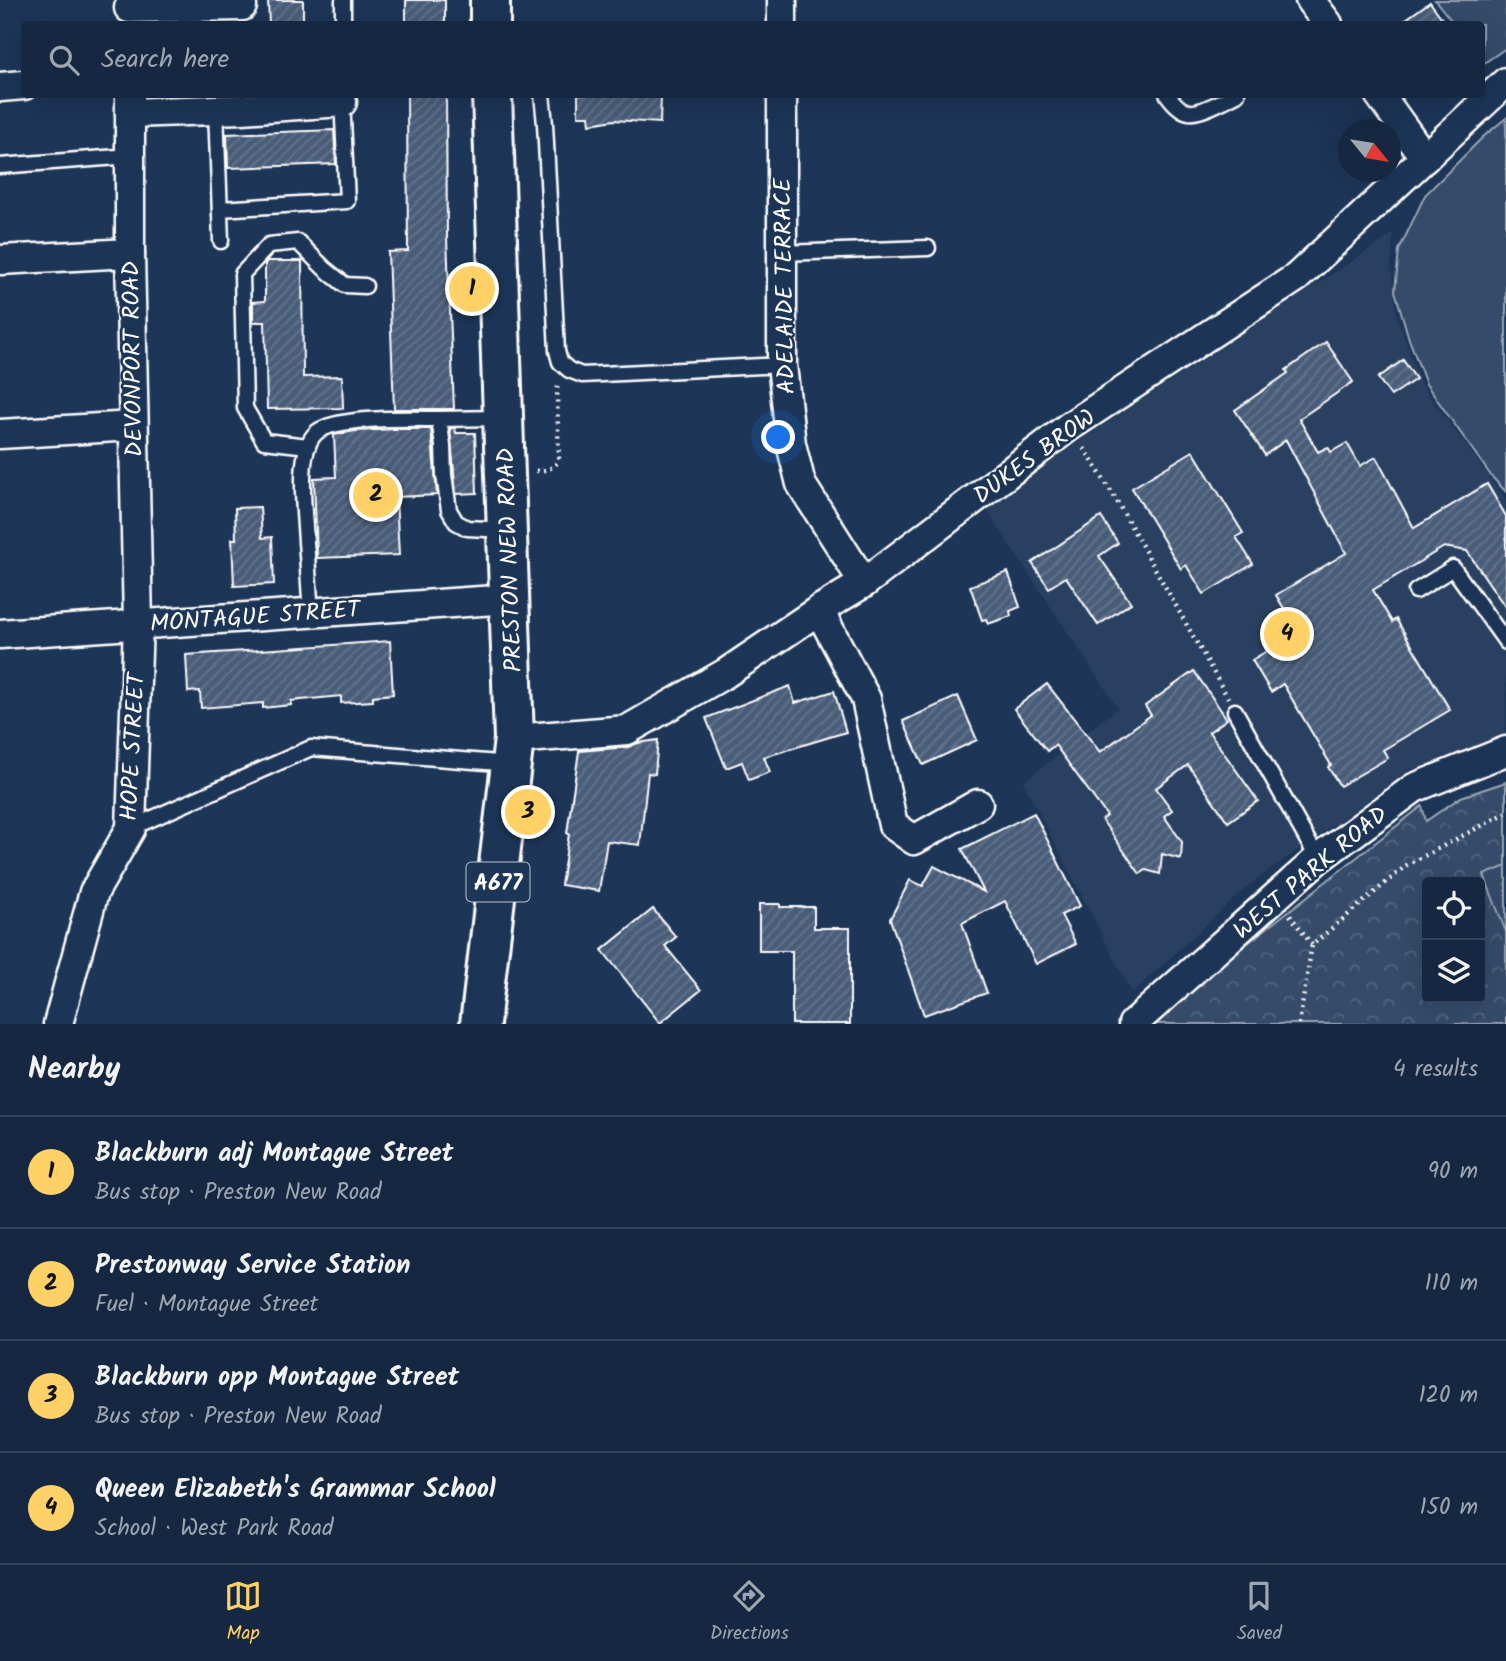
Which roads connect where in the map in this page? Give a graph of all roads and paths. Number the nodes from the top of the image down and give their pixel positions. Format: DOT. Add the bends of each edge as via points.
graph roads {
  1 [pos="343,0"];
  2 [pos="490,0"];
  3 [pos="782,0"];
  4 [pos="1310,0"];
  5 [pos="242,10"];
  6 [pos="129,11"];
  7 [pos="342,21"];
  8 [pos="490,21"];
  9 [pos="782,21"];
  10 [pos="1326,21"];
  11 [pos="1506,82"];
  12 [pos="21,85"];
  13 [pos="0,87"];
  14 [pos="342,98"];
  15 [pos="492,98"];
  16 [pos="542,98"];
  17 [pos="782,98"];
  18 [pos="1171,98"];
  19 [pos="1227,98"];
  20 [pos="1382,98"];
  21 [pos="130,104"];
  22 [pos="234,104"];
  23 [pos="131,156"];
  24 [pos="1424,158"];
  25 [pos="0,166"];
  26 [pos="220,209"];
  27 [pos="221,241"];
  28 [pos="928,248"];
  29 [pos="130,253"];
  30 [pos="782,253"];
  31 [pos="0,260"];
  32 [pos="365,286"];
  33 [pos="782,365"];
  34 [pos="558,382"];
  35 [pos="504,418"];
  36 [pos="439,419"];
  37 [pos="133,426"];
  38 [pos="1070,426"];
  39 [pos="0,434"];
  40 [pos="308,446"];
  41 [pos="559,454"];
  42 [pos="508,530"];
  43 [pos="864,583"];
  44 [pos="1416,591"];
  45 [pos="510,599"];
  46 [pos="819,610"];
  47 [pos="311,612"];
  48 [pos="138,623"];
  49 [pos="0,634"];
  50 [pos="1506,642"];
  51 [pos="1235,712"];
  52 [pos="1506,751"];
  53 [pos="513,752"];
  54 [pos="978,804"];
  55 [pos="1506,813"];
  56 [pos="131,828"];
  57 [pos="1318,859"];
  58 [pos="1276,896"];
  59 [pos="1312,945"];
  60 [pos="58,1024"];
  61 [pos="480,1024"];
  62 [pos="1133,1024"];
  63 [pos="1299,1024"];
  1 -- 7 [label="lane"];
  2 -- 8 [label="highway"];
  3 -- 9 [label="street"];
  4 -- 10 [label="street"];
  5 -- 6 [label="street"];
  11 -- 24 [label="street, DUKES BROW"];
  12 -- 13 [label="street"];
  14 -- 22 [label="street"];
  14 -- 26 [label="lane" via="347,201"];
  15 -- 35 [label="highway, PRESTON NEW ROAD / A677"];
  16 -- 33 [label="lane" via="555,332 561,362 582,375"];
  17 -- 30 [label="street, ADELAIDE TERRACE"];
  18 -- 19 [label="lane" via="1190,113"];
  20 -- 24 [label="street"];
  21 -- 22 [label="street"];
  21 -- 23 [label="street, DEVONPORT ROAD"];
  22 -- 26 [label="lane"];
  23 -- 25 [label="lane"];
  23 -- 29 [label="street, DEVONPORT ROAD"];
  24 -- 38 [label="street, DUKES BROW" via="1297,277"];
  26 -- 27 [label="lane"];
  28 -- 30 [label="lane"];
  29 -- 31 [label="street"];
  29 -- 37 [label="street, DEVONPORT ROAD"];
  30 -- 33 [label="street, ADELAIDE TERRACE"];
  32 -- 40 [label="lane" via="345,285 298,242 269,245 242,274 245,408 264,441"];
  33 -- 43 [label="street, ADELAIDE TERRACE" via="791,444 801,484"];
  34 -- 41 [label="path"];
  35 -- 36 [label="lane"];
  35 -- 42 [label="highway, PRESTON NEW ROAD / A677"];
  36 -- 40 [label="lane" via="330,425 316,433"];
  36 -- 42 [label="lane" via="449,510 456,522 467,528"];
  37 -- 39 [label="street"];
  37 -- 48 [label="street, DEVONPORT ROAD"];
  38 -- 43 [label="street, DUKES BROW"];
  38 -- 51 [label="path"];
  40 -- 47 [label="lane" via="303,484"];
  42 -- 45 [label="highway, PRESTON NEW ROAD / A677"];
  43 -- 46 [label="street, DUKES BROW"];
  44 -- 50 [label="lane" via="1453,568"];
  45 -- 47 [label="street, MONTAGUE STREET"];
  45 -- 53 [label="highway, PRESTON NEW ROAD / A677"];
  46 -- 53 [label="street, DUKES BROW" via="726,673 627,730"];
  46 -- 54 [label="street" via="866,699 893,825 914,840"];
  47 -- 48 [label="street, MONTAGUE STREET"];
  48 -- 49 [label="street, MONTAGUE STREET"];
  48 -- 56 [label="street, HOPE STREET"];
  51 -- 57 [label="lane"];
  52 -- 57 [label="street, WEST PARK ROAD" via="1414,788"];
  53 -- 56 [label="lane" via="311,748"];
  53 -- 61 [label="highway, PRESTON NEW ROAD / A677"];
  55 -- 59 [label="path" via="1407,865"];
  56 -- 60 [label="street, HOPE STREET" via="94,892"];
  57 -- 58 [label="street, WEST PARK ROAD"];
  58 -- 59 [label="path"];
  58 -- 62 [label="street, WEST PARK ROAD"];
  59 -- 63 [label="path"];
}
